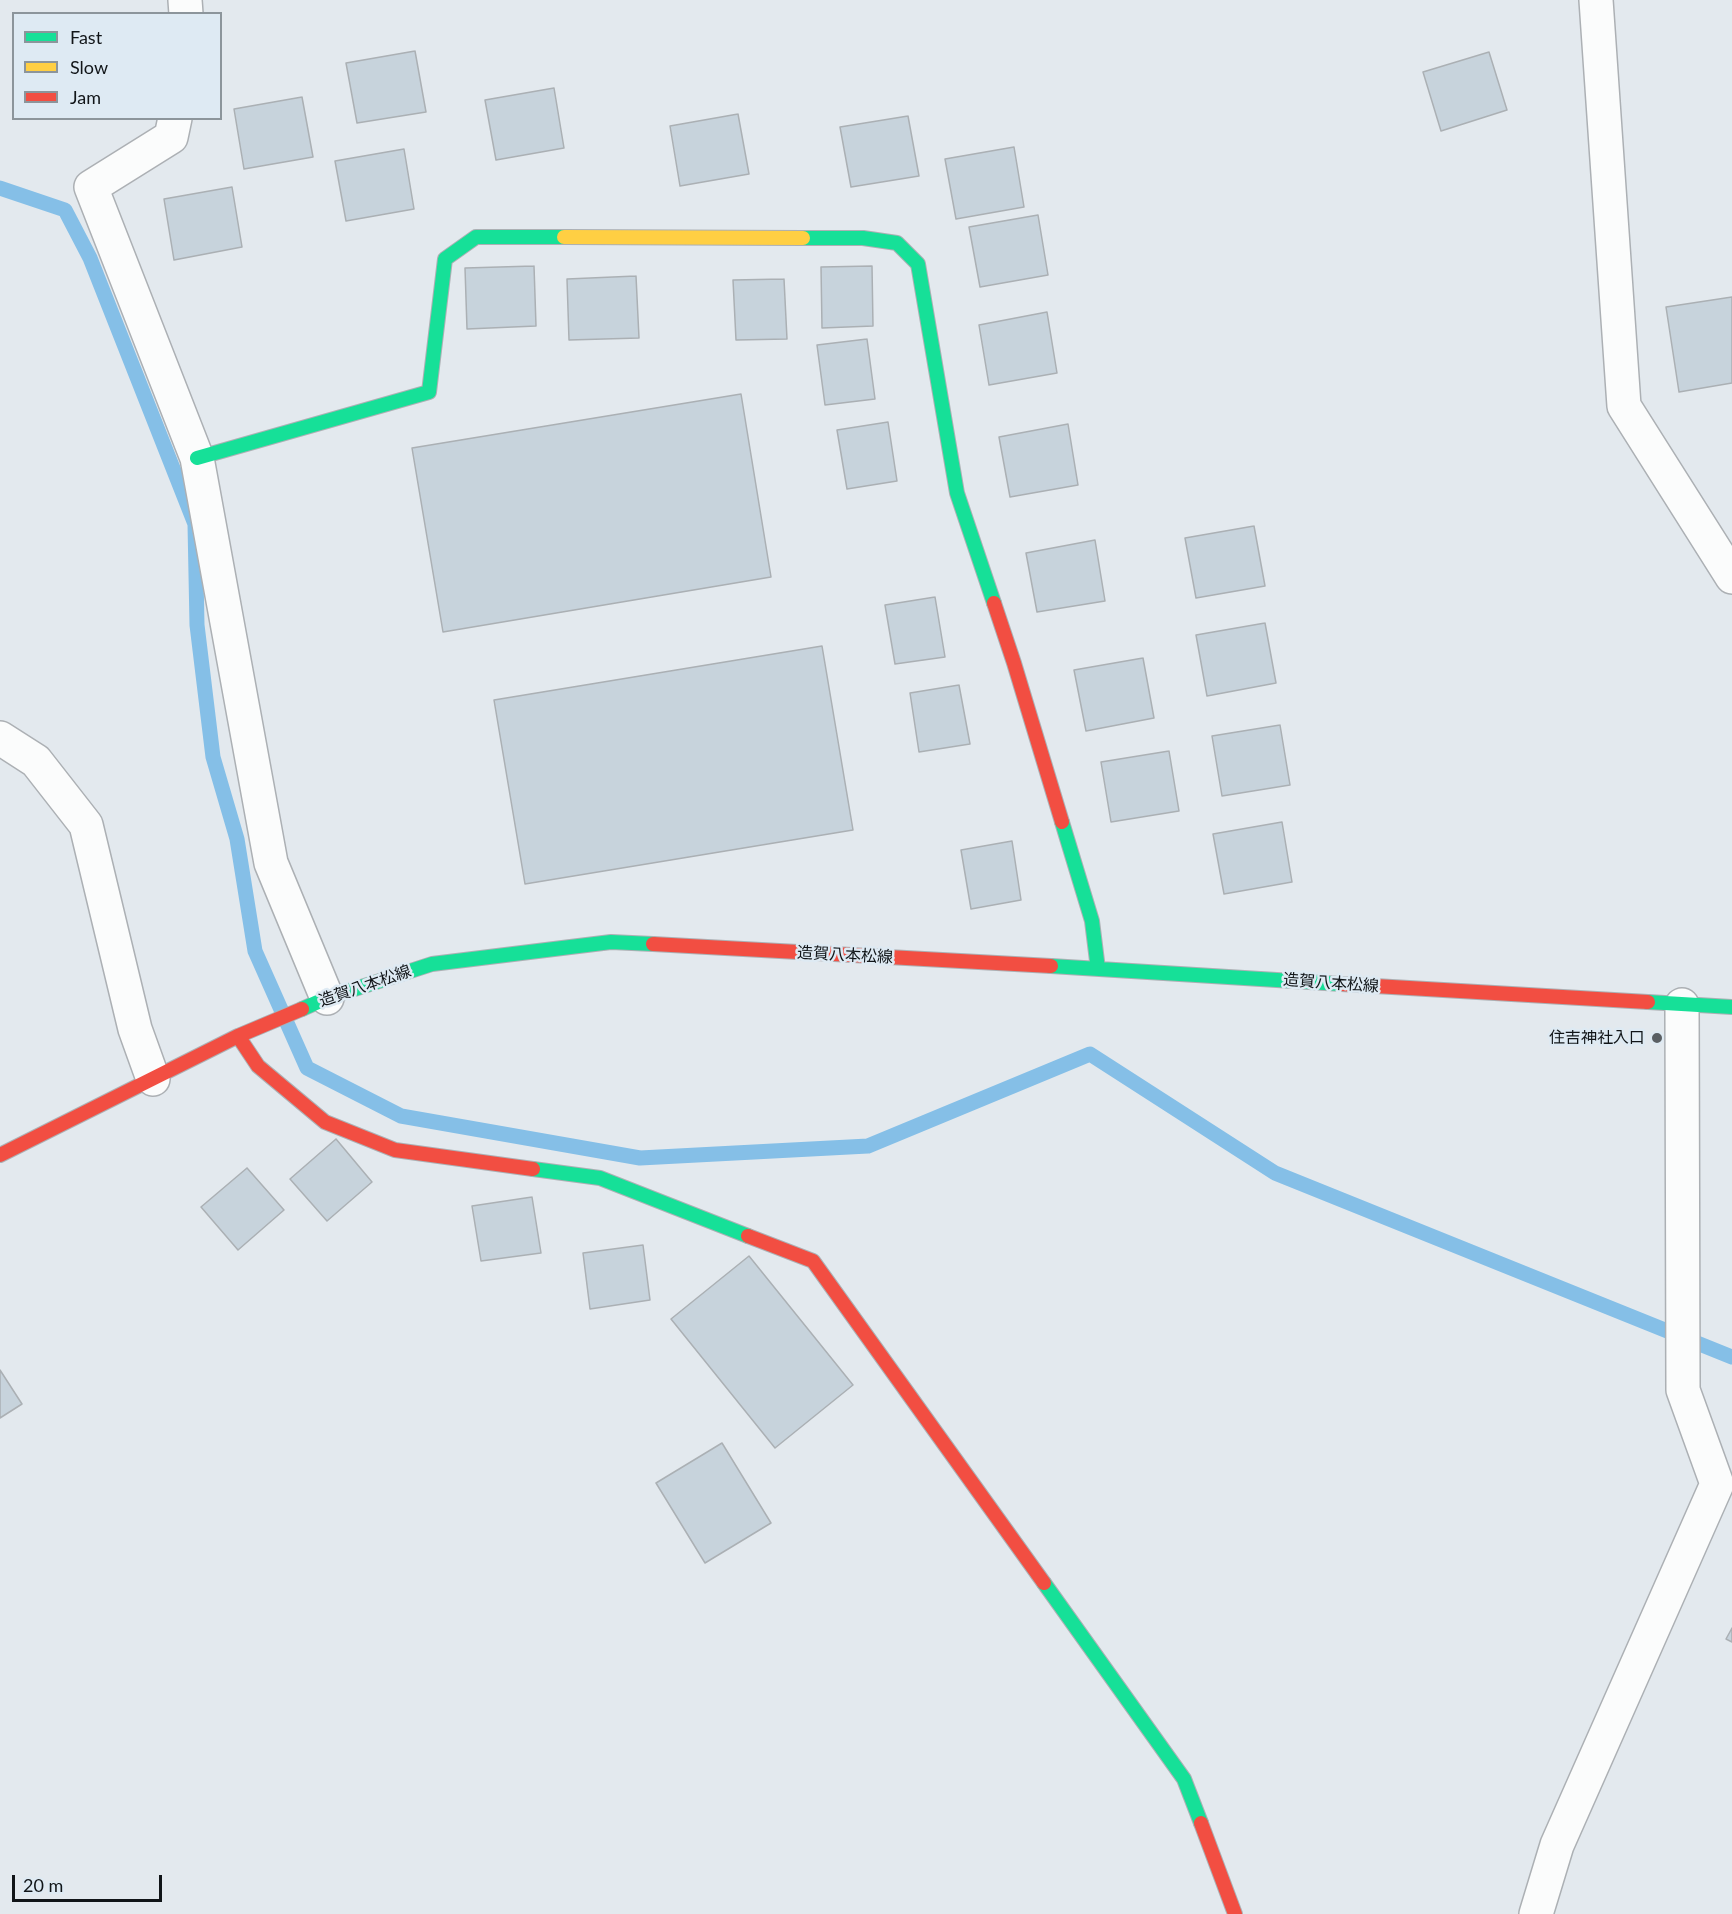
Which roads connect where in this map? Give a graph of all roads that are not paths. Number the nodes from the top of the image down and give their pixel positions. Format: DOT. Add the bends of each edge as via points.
graph roads {
  1 [pos="1596,0"];
  2 [pos="175,120"];
  3 [pos="197,458"];
  4 [pos="1732,577"];
  5 [pos="0,738"];
  6 [pos="1098,969"];
  7 [pos="323,999"];
  8 [pos="1682,1005"];
  9 [pos="1732,1007"];
  10 [pos="244,1033"];
  11 [pos="153,1079"];
  12 [pos="0,1155"];
  13 [pos="1235,1914"];
  14 [pos="1536,1914"];
  1 -- 4 [label="street" via="1624,406"];
  2 -- 3 [label="street" via="171,137 91,187"];
  3 -- 6 [label="street" via="429,392 445,259 477,237 863,238 897,243 918,264 957,493 1014,663 1092,921"];
  3 -- 7 [label="street" via="271,863"];
  5 -- 11 [label="street" via="36,761 86,825 135,1029"];
  6 -- 7 [label="street, 造賀八本松線" via="611,942 432,964"];
  6 -- 8 [label="street, 造賀八本松線"];
  7 -- 10 [label="street, 造賀八本松線"];
  8 -- 9 [label="street, 造賀八本松線"];
  8 -- 14 [label="street" via="1683,1390 1717,1484 1557,1845"];
  10 -- 11 [label="street, 造賀八本松線"];
  10 -- 13 [label="street" via="258,1066 325,1122 395,1150 600,1178 813,1261 1184,1779"];
  11 -- 12 [label="street, 造賀八本松線"];
}
